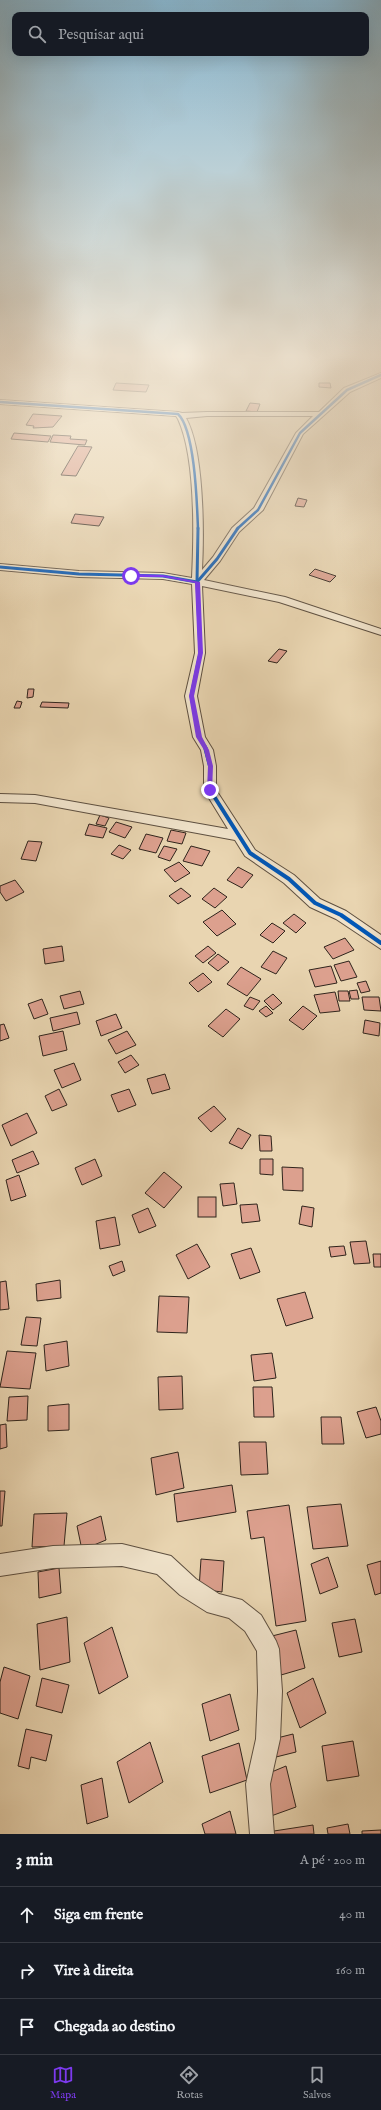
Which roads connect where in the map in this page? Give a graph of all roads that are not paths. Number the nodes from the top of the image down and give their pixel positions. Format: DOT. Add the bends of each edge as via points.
graph roads {
  1 [pos="187,442"];
  2 [pos="295,442"];
  3 [pos="0,567"];
  4 [pos="197,582"];
  5 [pos="381,632"];
  6 [pos="0,798"];
  7 [pos="239,836"];
  8 [pos="381,942"];
  9 [pos="0,1565"];
  10 [pos="262,1834"];
  1 -- 4 [label="street" via="195,473 199,522"];
  2 -- 4 [label="street" via="258,510 235,530 217,559"];
  3 -- 4 [label="street" via="79,574 163,576"];
  4 -- 5 [label="street" via="281,599"];
  4 -- 7 [label="street" via="200,653 191,696 199,737 207,750 210,790"];
  6 -- 7 [label="street" via="35,799"];
  7 -- 8 [label="street" via="250,853 289,879 315,903 341,915"];
  9 -- 10 [label="street" via="53,1557 122,1555 163,1564 188,1587 215,1604 234,1608 253,1622 268,1648 270,1691 268,1739 258,1784"];
}
